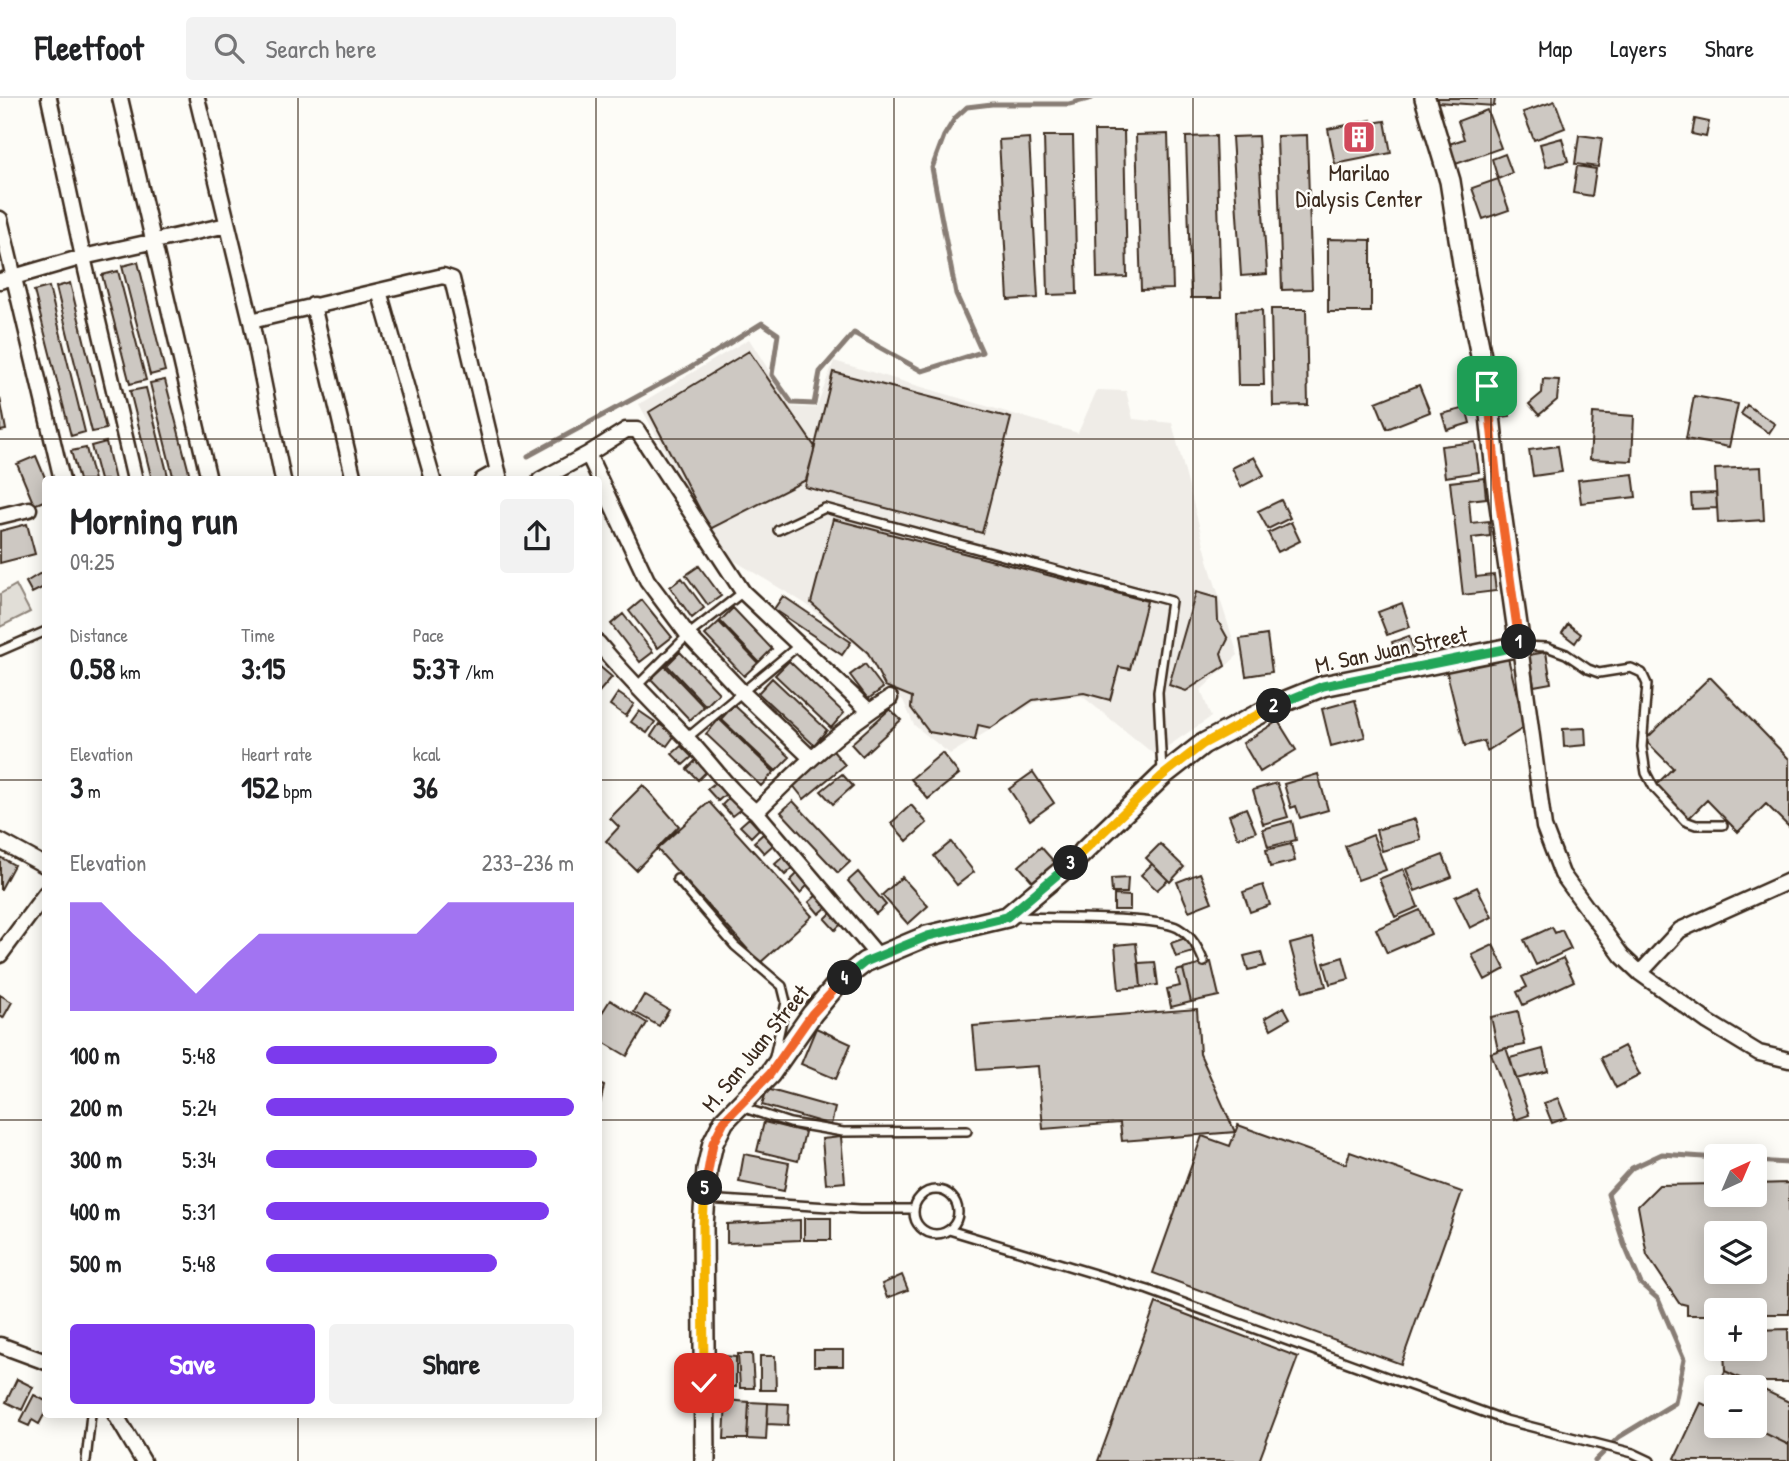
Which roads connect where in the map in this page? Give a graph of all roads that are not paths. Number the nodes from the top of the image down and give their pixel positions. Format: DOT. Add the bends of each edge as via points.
graph roads {
  1 [pos="49,98"];
  2 [pos="120,98"];
  3 [pos="198,98"];
  4 [pos="1425,98"];
  5 [pos="0,219"];
  6 [pos="227,225"];
  7 [pos="152,242"];
  8 [pos="83,257"];
  9 [pos="6,279"];
  10 [pos="379,291"];
  11 [pos="313,305"];
  12 [pos="251,321"];
  13 [pos="588,454"];
  14 [pos="499,475"];
  15 [pos="61,476"];
  16 [pos="134,476"];
  17 [pos="208,476"];
  18 [pos="282,476"];
  19 [pos="353,476"];
  20 [pos="432,476"];
  21 [pos="547,476"];
  22 [pos="598,476"];
  23 [pos="602,483"];
  24 [pos="29,509"];
  25 [pos="0,516"];
  26 [pos="778,530"];
  27 [pos="743,592"];
  28 [pos="42,633"];
  29 [pos="688,635"];
  30 [pos="798,646"];
  31 [pos="1520,646"];
  32 [pos="602,648"];
  33 [pos="0,650"];
  34 [pos="636,688"];
  35 [pos="741,692"];
  36 [pos="890,698"];
  37 [pos="869,711"];
  38 [pos="687,738"];
  39 [pos="811,758"];
  40 [pos="1162,776"];
  41 [pos="756,812"];
  42 [pos="1723,825"];
  43 [pos="0,841"];
  44 [pos="42,864"];
  45 [pos="677,879"];
  46 [pos="1789,881"];
  47 [pos="42,898"];
  48 [pos="1007,917"];
  49 [pos="0,955"];
  50 [pos="878,956"];
  51 [pos="1204,962"];
  52 [pos="1640,973"];
  53 [pos="1789,1060"];
  54 [pos="770,1074"];
  55 [pos="737,1105"];
  56 [pos="967,1130"];
  57 [pos="704,1199"];
  58 [pos="914,1209"];
  59 [pos="949,1230"];
  60 [pos="0,1345"];
  61 [pos="42,1361"];
  62 [pos="91,1418"];
  63 [pos="118,1418"];
  64 [pos="86,1461"];
  65 [pos="143,1461"];
  66 [pos="705,1461"];
  67 [pos="1650,1461"];
  1 -- 8 [label="street"];
  2 -- 7 [label="street"];
  3 -- 6 [label="street"];
  4 -- 31 [label="street" via="1450,181 1487,386"];
  5 -- 9 [label="street"];
  6 -- 7 [label="street"];
  6 -- 12 [label="street"];
  7 -- 8 [label="street"];
  7 -- 17 [label="street"];
  8 -- 9 [label="street"];
  8 -- 16 [label="street"];
  9 -- 15 [label="street"];
  10 -- 11 [label="street"];
  10 -- 14 [label="street" via="443,276 452,279"];
  10 -- 20 [label="street"];
  11 -- 12 [label="street"];
  11 -- 19 [label="street"];
  12 -- 18 [label="street"];
  13 -- 21 [label="street"];
  13 -- 22 [label="street"];
  13 -- 27 [label="street" via="626,430 637,430"];
  23 -- 29 [label="street" via="648,580"];
  24 -- 25 [label="street"];
  26 -- 40 [label="lane" via="825,508 1171,601 1158,692"];
  27 -- 29 [label="lane"];
  27 -- 30 [label="street"];
  28 -- 33 [label="lane"];
  29 -- 34 [label="lane"];
  29 -- 35 [label="street"];
  30 -- 35 [label="lane"];
  30 -- 37 [label="street"];
  31 -- 40 [label="street, M. San Juan Street" via="1323,686 1203,744"];
  31 -- 42 [label="lane" via="1547,647 1599,673 1631,668 1642,673 1647,684 1642,747 1654,789 1685,821"];
  31 -- 52 [label="street" via="1544,827 1562,874 1622,956"];
  32 -- 34 [label="street"];
  34 -- 38 [label="street"];
  35 -- 38 [label="lane"];
  35 -- 39 [label="street"];
  36 -- 37 [label="street"];
  37 -- 39 [label="street"];
  38 -- 41 [label="street"];
  39 -- 41 [label="street"];
  40 -- 48 [label="street, M. San Juan Street" via="1075,860"];
  41 -- 50 [label="street"];
  43 -- 44 [label="street"];
  45 -- 54 [label="lane" via="735,946 782,986 786,1002"];
  46 -- 52 [label="street" via="1681,930"];
  47 -- 49 [label="street"];
  48 -- 50 [label="street, M. San Juan Street" via="928,936"];
  48 -- 51 [label="lane" via="1175,926 1191,937"];
  50 -- 54 [label="street, M. San Juan Street" via="838,983"];
  52 -- 53 [label="street" via="1759,1053"];
  54 -- 55 [label="street, M. San Juan Street"];
  55 -- 56 [label="lane" via="790,1123 843,1132"];
  55 -- 57 [label="street, M. San Juan Street" via="713,1143"];
  57 -- 58 [label="lane"];
  57 -- 66 [label="street, M. San Juan Street"];
  58 -- 59 [label="lane" via="918,1225 925,1231 942,1234"];
  58 -- 59 [label="lane" via="931,1191 947,1194 954,1199 958,1215"];
  59 -- 67 [label="lane" via="1148,1290 1506,1420"];
  60 -- 61 [label="street"];
  62 -- 64 [label="lane"];
  63 -- 65 [label="street"];
}
